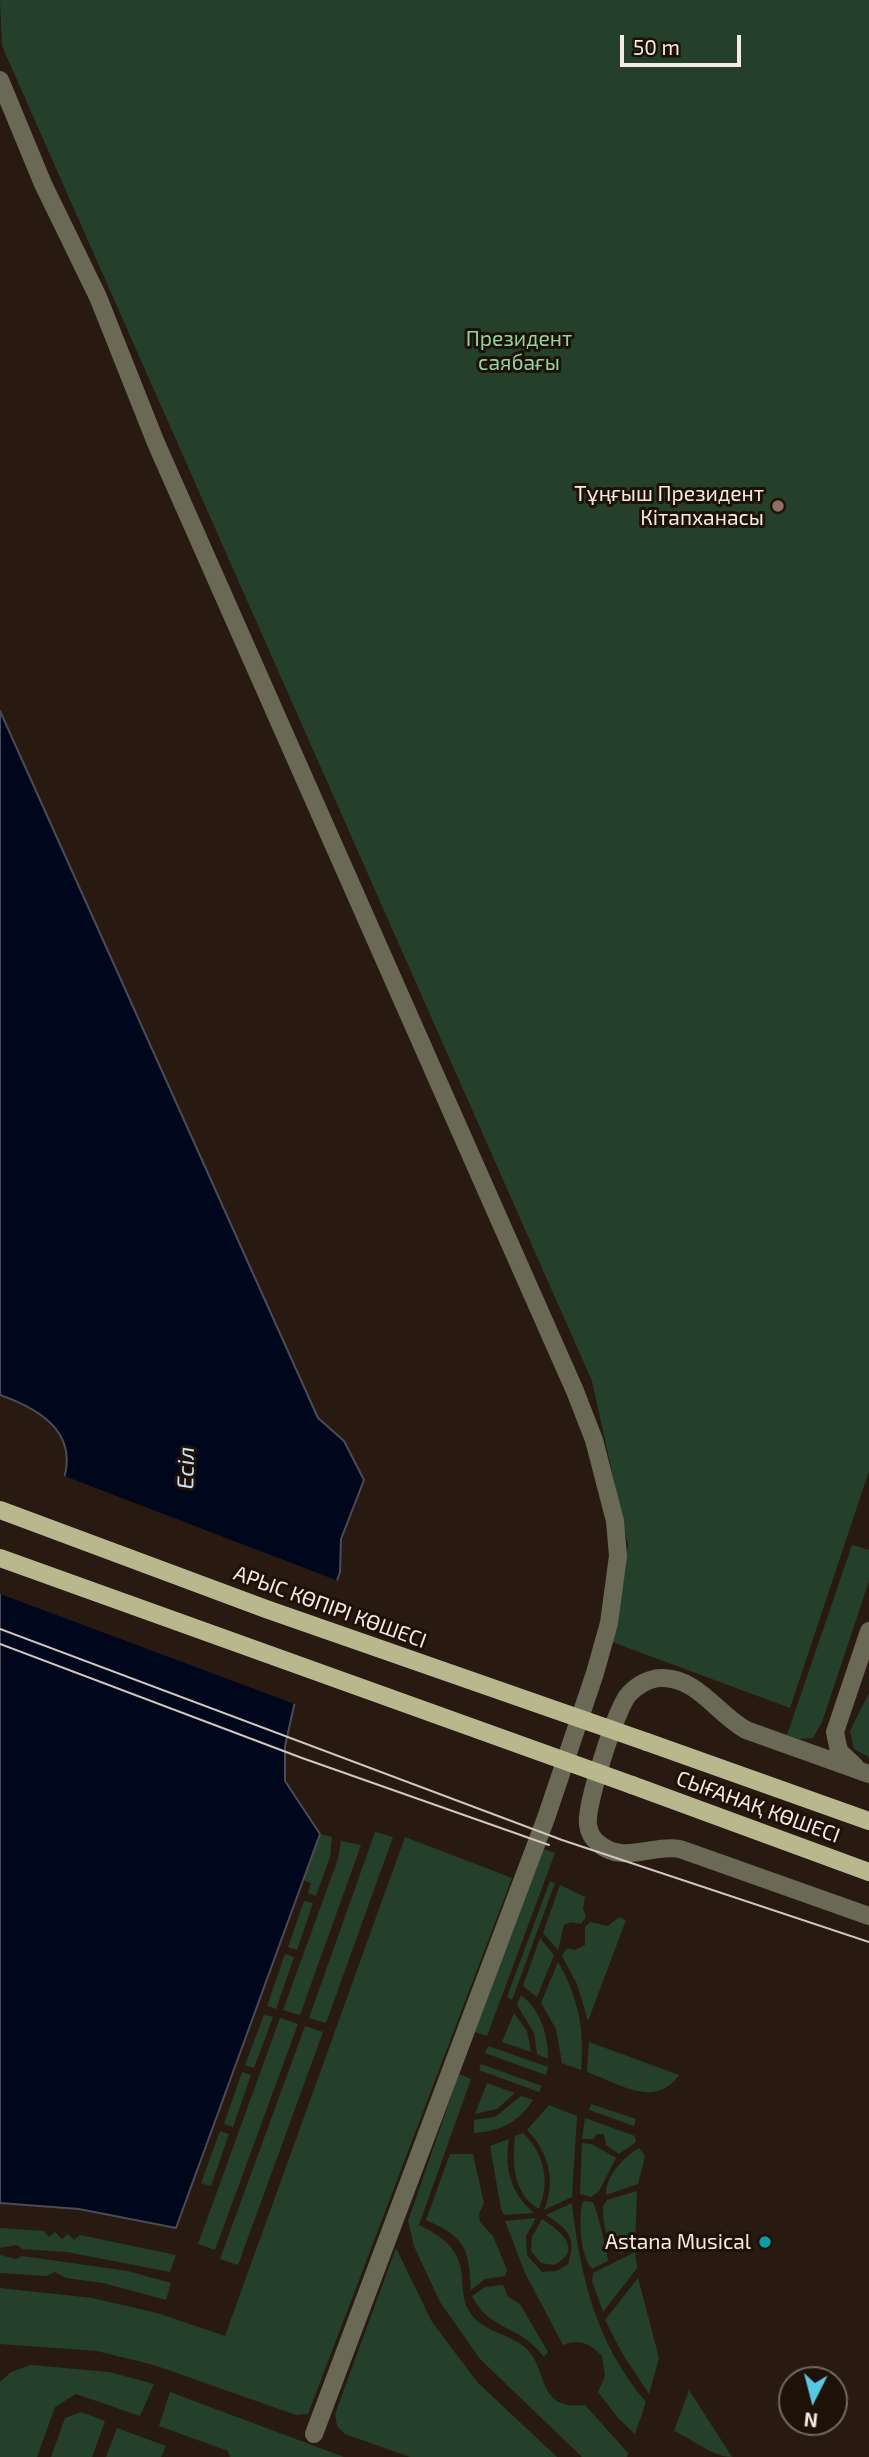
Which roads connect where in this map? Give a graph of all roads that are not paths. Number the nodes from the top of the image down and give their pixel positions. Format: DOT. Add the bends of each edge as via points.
graph roads {
  1 [pos="0,80"];
  2 [pos="0,1510"];
  3 [pos="0,1558"];
  4 [pos="869,1631"];
  5 [pos="647,1742"];
  6 [pos="865,1772"];
  7 [pos="869,1821"];
  8 [pos="869,1872"];
  9 [pos="869,1916"];
  10 [pos="314,2434"];
  1 -- 10 [label="street" via="575,1391 615,1521 615,1585 595,1673 546,1818"];
  2 -- 5 [label="main road, АРЫС КӨПІРІ КӨШЕСІ, bridge"];
  3 -- 8 [label="main road, СЫҒАНАҚ КӨШЕСІ, bridge"];
  4 -- 6 [label="street" via="835,1732 839,1751"];
  5 -- 7 [label="main road, СЫҒАНАҚ КӨШЕСІ"];
  6 -- 9 [label="street" via="746,1730 686,1683 661,1678 648,1681 623,1703 593,1790 588,1825 591,1835 610,1850 630,1854 655,1847 680,1849"];
}
